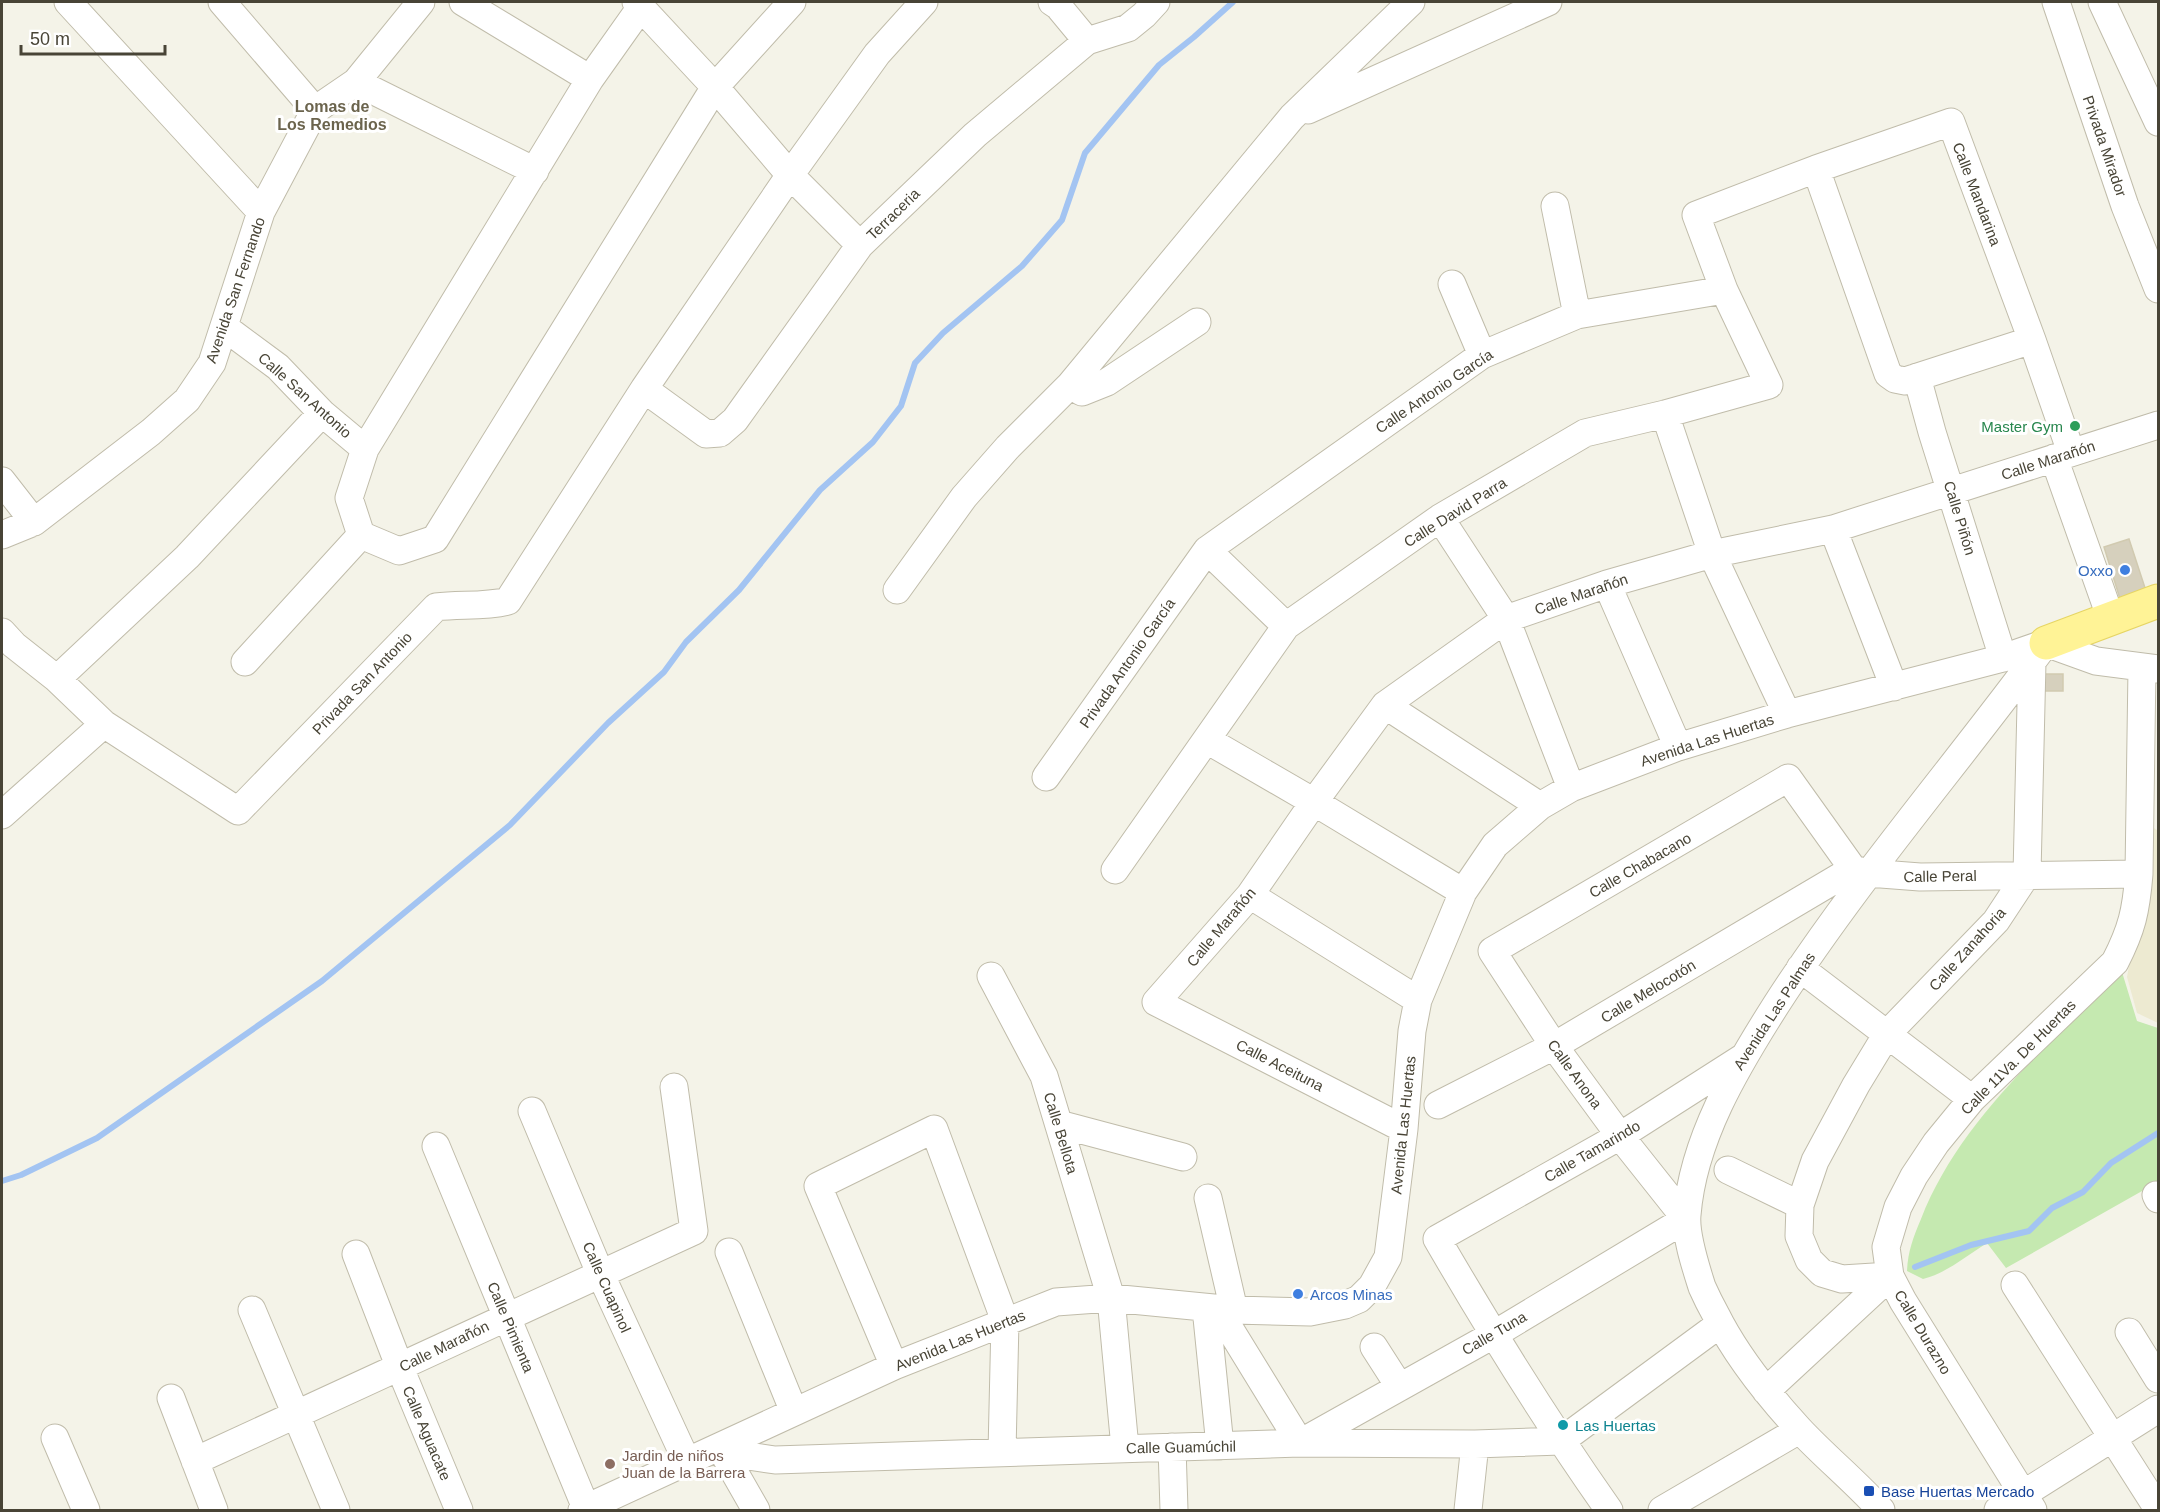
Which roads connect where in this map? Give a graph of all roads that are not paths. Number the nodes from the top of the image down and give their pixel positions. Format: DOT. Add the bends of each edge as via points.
graph roads {
  1 [pos="68,2"];
  2 [pos="222,2"];
  3 [pos="421,2"];
  4 [pos="463,2"];
  5 [pos="792,2"];
  6 [pos="924,2"];
  7 [pos="1052,2"];
  8 [pos="1411,2"];
  9 [pos="1548,2"];
  10 [pos="2056,2"];
  11 [pos="2102,2"];
  12 [pos="638,4"];
  13 [pos="1145,6"];
  14 [pos="1087,41"];
  15 [pos="590,79"];
  16 [pos="356,82"];
  17 [pos="715,87"];
  18 [pos="315,110"];
  19 [pos="1293,117"];
  20 [pos="2158,122"];
  21 [pos="1816,169"];
  22 [pos="535,171"];
  23 [pos="790,175"];
  24 [pos="1555,206"];
  25 [pos="261,212"];
  26 [pos="861,245"];
  27 [pos="1452,284"];
  28 [pos="1724,290"];
  29 [pos="2158,290"];
  30 [pos="1577,315"];
  31 [pos="1197,322"];
  32 [pos="224,327"];
  33 [pos="2032,340"];
  34 [pos="1482,355"];
  35 [pos="1906,378"];
  36 [pos="1070,386"];
  37 [pos="644,389"];
  38 [pos="322,413"];
  39 [pos="1665,414"];
  40 [pos="2158,425"];
  41 [pos="365,449"];
  42 [pos="2062,455"];
  43 [pos="2,482"];
  44 [pos="1952,492"];
  45 [pos="1440,518"];
  46 [pos="34,522"];
  47 [pos="1833,529"];
  48 [pos="2,535"];
  49 [pos="361,535"];
  50 [pos="1208,550"];
  51 [pos="1712,554"];
  52 [pos="1607,584"];
  53 [pos="897,590"];
  54 [pos="2158,601"];
  55 [pos="2111,619"];
  56 [pos="1506,620"];
  57 [pos="1286,626"];
  58 [pos="6,645"];
  59 [pos="2039,652"];
  60 [pos="2003,658"];
  61 [pos="245,662"];
  62 [pos="2150,669"];
  63 [pos="57,679"];
  64 [pos="1894,687"];
  65 [pos="1385,705"];
  66 [pos="1787,714"];
  67 [pos="104,724"];
  68 [pos="1207,740"];
  69 [pos="1678,747"];
  70 [pos="1046,777"];
  71 [pos="1571,788"];
  72 [pos="1314,802"];
  73 [pos="1540,806"];
  74 [pos="2,815"];
  75 [pos="1115,870"];
  76 [pos="1861,871"];
  77 [pos="2026,874"];
  78 [pos="2139,874"];
  79 [pos="1463,892"];
  80 [pos="1250,895"];
  81 [pos="1492,951"];
  82 [pos="1800,968"];
  83 [pos="991,976"];
  84 [pos="1418,1000"];
  85 [pos="1156,1002"];
  86 [pos="1887,1034"];
  87 [pos="1554,1046"];
  88 [pos="1743,1058"];
  89 [pos="674,1087"];
  90 [pos="1972,1099"];
  91 [pos="1438,1105"];
  92 [pos="532,1111"];
  93 [pos="1059,1124"];
  94 [pos="1404,1129"];
  95 [pos="1620,1136"];
  96 [pos="436,1146"];
  97 [pos="1183,1157"];
  98 [pos="1728,1170"];
  99 [pos="1208,1198"];
  100 [pos="1800,1205"];
  101 [pos="1686,1219"];
  102 [pos="729,1252"];
  103 [pos="356,1254"];
  104 [pos="600,1273"];
  105 [pos="1890,1276"];
  106 [pos="2015,1285"];
  107 [pos="1111,1298"];
  108 [pos="1219,1309"];
  109 [pos="252,1310"];
  110 [pos="507,1317"];
  111 [pos="1005,1321"];
  112 [pos="1720,1324"];
  113 [pos="2129,1332"];
  114 [pos="1493,1335"];
  115 [pos="1374,1347"];
  116 [pos="894,1366"];
  117 [pos="399,1368"];
  118 [pos="2158,1379"];
  119 [pos="1399,1386"];
  120 [pos="1766,1391"];
  121 [pos="171,1398"];
  122 [pos="2158,1409"];
  123 [pos="794,1412"];
  124 [pos="296,1415"];
  125 [pos="1799,1430"];
  126 [pos="55,1438"];
  127 [pos="2112,1438"];
  128 [pos="1561,1442"];
  129 [pos="1300,1443"];
  130 [pos="1475,1444"];
  131 [pos="1220,1446"];
  132 [pos="720,1447"];
  133 [pos="1172,1447"];
  134 [pos="1125,1448"];
  135 [pos="1002,1452"];
  136 [pos="195,1461"];
  137 [pos="687,1462"];
  138 [pos="2028,1503"];
  139 [pos="1873,1508"];
  140 [pos="584,1509"];
  141 [pos="2158,1509"];
  142 [pos="86,1510"];
  143 [pos="214,1510"];
  144 [pos="336,1510"];
  145 [pos="459,1510"];
  146 [pos="756,1510"];
  147 [pos="1174,1510"];
  148 [pos="1468,1510"];
  149 [pos="1609,1510"];
  150 [pos="1662,1510"];
  151 [pos="1998,1510"];
  1 -- 25 [label="street"];
  2 -- 18 [label="street"];
  3 -- 16 [label="street, Avenida San Fernando"];
  4 -- 15 [label="street"];
  5 -- 17 [label="street"];
  6 -- 23 [label="street" via="877,54"];
  7 -- 14 [label="street"];
  8 -- 19 [label="street"];
  9 -- 19 [label="street"];
  10 -- 29 [label="street, Privada Mirador" via="2125,206"];
  11 -- 20 [label="street"];
  12 -- 15 [label="street"];
  12 -- 17 [label="street, Terraceria"];
  13 -- 14 [label="street, Terraceria" via="1128,28"];
  14 -- 26 [label="street, Terraceria" via="975,135"];
  15 -- 22 [label="street"];
  16 -- 18 [label="street, Avenida San Fernando"];
  16 -- 22 [label="street"];
  17 -- 23 [label="street, Terraceria"];
  17 -- 49 [label="street" via="435,539 399,551"];
  18 -- 25 [label="street, Avenida San Fernando"];
  19 -- 36 [label="street"];
  21 -- 28 [label="street, Calle Mandarina" via="1696,215"];
  21 -- 33 [label="street, Calle Mandarina" via="1951,122"];
  21 -- 35 [label="street, Calle Piñón" via="1888,374"];
  22 -- 41 [label="street"];
  23 -- 26 [label="street, Terraceria"];
  23 -- 37 [label="street"];
  24 -- 30 [label="street"];
  25 -- 32 [label="street, Avenida San Fernando"];
  26 -- 37 [label="street" via="735,420 720,433 706,434"];
  27 -- 34 [label="street"];
  28 -- 30 [label="street, Calle Antonio García"];
  28 -- 39 [label="street, Calle David Parra" via="1769,385"];
  30 -- 34 [label="street, Calle Antonio García"];
  31 -- 36 [label="street" via="1107,382 1082,392"];
  32 -- 38 [label="street, Calle San Antonio" via="278,367"];
  32 -- 46 [label="street, Avenida San Fernando" via="212,363 187,400"];
  33 -- 35 [label="street"];
  33 -- 42 [label="street, Calle Mandarina"];
  34 -- 50 [label="street, Calle Antonio García"];
  35 -- 44 [label="street, Calle Piñón" via="1932,432"];
  36 -- 53 [label="street" via="964,497"];
  37 -- 67 [label="street, Privada San Antonio" via="508,601 436,608 238,811"];
  38 -- 41 [label="street, Calle San Antonio"];
  38 -- 63 [label="street" via="187,557"];
  39 -- 45 [label="street, Calle David Parra" via="1585,433"];
  39 -- 51 [label="street"];
  40 -- 42 [label="street, Calle Marañón"];
  41 -- 49 [label="street, Calle San Antonio" via="349,498"];
  42 -- 44 [label="street, Calle Marañón"];
  42 -- 55 [label="street, Calle Mandarina"];
  43 -- 46 [label="street"];
  44 -- 47 [label="street, Calle Marañón"];
  44 -- 60 [label="street, Calle Piñón"];
  45 -- 56 [label="street"];
  45 -- 57 [label="street, Calle David Parra"];
  46 -- 48 [label="street, Avenida San Fernando"];
  47 -- 51 [label="street, Calle Marañón"];
  47 -- 64 [label="street"];
  49 -- 61 [label="street"];
  50 -- 57 [label="street"];
  50 -- 70 [label="street, Privada Antonio García"];
  51 -- 52 [label="street, Calle Marañón"];
  51 -- 66 [label="street"];
  52 -- 56 [label="street, Calle Marañón"];
  52 -- 69 [label="street"];
  54 -- 55 [label="main road"];
  55 -- 59 [label="main road"];
  56 -- 65 [label="street, Calle Marañón"];
  56 -- 71 [label="street"];
  57 -- 68 [label="street, Calle David Parra"];
  58 -- 63 [label="street"];
  59 -- 60 [label="street, Avenida Las Huertas"];
  59 -- 62 [label="street"];
  59 -- 76 [label="street, Avenida Las Palmas"];
  59 -- 77 [label="street"];
  60 -- 64 [label="street, Avenida Las Huertas"];
  62 -- 78 [label="street, Calle 11Va. De Huertas"];
  63 -- 67 [label="street"];
  64 -- 66 [label="street, Avenida Las Huertas"];
  65 -- 72 [label="street, Calle Marañón"];
  65 -- 73 [label="street"];
  66 -- 69 [label="street, Avenida Las Huertas"];
  67 -- 74 [label="street"];
  68 -- 72 [label="street"];
  68 -- 75 [label="street, Calle David Parra"];
  69 -- 71 [label="street, Avenida Las Huertas"];
  71 -- 73 [label="street, Avenida Las Huertas"];
  72 -- 79 [label="street"];
  72 -- 80 [label="street, Calle Marañón"];
  73 -- 79 [label="street, Avenida Las Huertas" via="1495,845"];
  76 -- 77 [label="street, Calle Peral" via="1920,878"];
  76 -- 81 [label="street, Calle Chabacano" via="1788,778"];
  76 -- 82 [label="street, Avenida Las Palmas"];
  76 -- 87 [label="street, Calle Melocotón"];
  77 -- 78 [label="street, Calle Peral"];
  77 -- 86 [label="street, Calle Zanahoria" via="1996,921"];
  78 -- 90 [label="street, Calle 11Va. De Huertas" via="2128,936 2115,962"];
  79 -- 84 [label="street, Avenida Las Huertas"];
  80 -- 84 [label="street"];
  80 -- 85 [label="street, Calle Marañón"];
  81 -- 87 [label="street, Calle Anona"];
  82 -- 86 [label="street"];
  82 -- 88 [label="street, Avenida Las Palmas"];
  83 -- 93 [label="street, Calle Bellota" via="1044,1076"];
  84 -- 94 [label="street, Avenida Las Huertas"];
  85 -- 94 [label="street, Calle Aceituna"];
  86 -- 90 [label="street"];
  86 -- 100 [label="street, Calle Zanahoria" via="1815,1161"];
  87 -- 91 [label="street, Calle Melocotón"];
  87 -- 95 [label="street, Calle Anona"];
  88 -- 95 [label="street, Calle Tamarindo"];
  88 -- 101 [label="street, Avenida Las Palmas" via="1718,1107 1698,1161"];
  89 -- 104 [label="street, Calle Marañón" via="694,1232"];
  90 -- 105 [label="street, Calle 11Va. De Huertas" via="1936,1143 1898,1207 1886,1247"];
  92 -- 104 [label="street, Calle Cuapinol"];
  93 -- 97 [label="street"];
  93 -- 107 [label="street, Calle Bellota"];
  94 -- 108 [label="street, Avenida Las Huertas" via="1388,1257 1372,1286 1359,1299 1310,1312"];
  95 -- 101 [label="street, Calle Anona"];
  95 -- 114 [label="street, Calle Tamarindo" via="1437,1239"];
  96 -- 110 [label="street, Calle Pimienta"];
  98 -- 100 [label="street"];
  99 -- 108 [label="street"];
  100 -- 105 [label="street, Calle Durazno" via="1798,1236 1809,1260 1822,1273 1842,1279"];
  101 -- 112 [label="street, Avenida Las Palmas" via="1703,1289"];
  101 -- 114 [label="street, Calle Tuna"];
  102 -- 123 [label="street"];
  103 -- 117 [label="street, Calle Aguacate"];
  104 -- 110 [label="street, Calle Marañón"];
  104 -- 137 [label="street, Calle Cuapinol"];
  105 -- 120 [label="street"];
  105 -- 138 [label="street, Calle Durazno"];
  106 -- 127 [label="street"];
  107 -- 108 [label="street, Avenida Las Huertas"];
  107 -- 111 [label="street, Avenida Las Huertas" via="1056,1302"];
  107 -- 134 [label="street, Calle Bellota"];
  108 -- 129 [label="street"];
  108 -- 131 [label="street"];
  109 -- 124 [label="street"];
  110 -- 117 [label="street, Calle Marañón"];
  110 -- 140 [label="street, Calle Pimienta"];
  111 -- 116 [label="street, Avenida Las Huertas"];
  111 -- 116 [label="street" via="934,1129 818,1186"];
  111 -- 135 [label="street"];
  112 -- 120 [label="street, Avenida Las Palmas"];
  112 -- 128 [label="street"];
  113 -- 118 [label="street"];
  114 -- 119 [label="street, Calle Tuna"];
  114 -- 128 [label="street"];
  115 -- 119 [label="street"];
  116 -- 123 [label="street, Avenida Las Huertas"];
  117 -- 124 [label="street, Calle Marañón"];
  117 -- 145 [label="street, Calle Aguacate"];
  119 -- 129 [label="street, Calle Tuna"];
  120 -- 125 [label="street, Avenida Las Palmas"];
  121 -- 136 [label="street"];
  122 -- 127 [label="street"];
  123 -- 132 [label="street, Avenida Las Huertas"];
  124 -- 136 [label="street, Calle Marañón"];
  124 -- 144 [label="street"];
  125 -- 139 [label="street, Avenida Las Palmas"];
  125 -- 150 [label="street"];
  126 -- 142 [label="street"];
  127 -- 138 [label="street"];
  127 -- 141 [label="street"];
  128 -- 130 [label="street, Calle Guamúchil"];
  128 -- 149 [label="street"];
  129 -- 130 [label="street, Calle Guamúchil"];
  129 -- 131 [label="street, Calle Guamúchil"];
  130 -- 148 [label="street"];
  131 -- 133 [label="street, Calle Guamúchil"];
  132 -- 135 [label="street, Calle Guamúchil" via="775,1460"];
  132 -- 137 [label="street, Avenida Las Huertas"];
  132 -- 146 [label="street"];
  133 -- 134 [label="street, Calle Guamúchil"];
  133 -- 147 [label="street"];
  134 -- 135 [label="street, Calle Guamúchil"];
  136 -- 143 [label="street"];
  137 -- 140 [label="street, Avenida Las Huertas"];
  138 -- 151 [label="street"];
}
